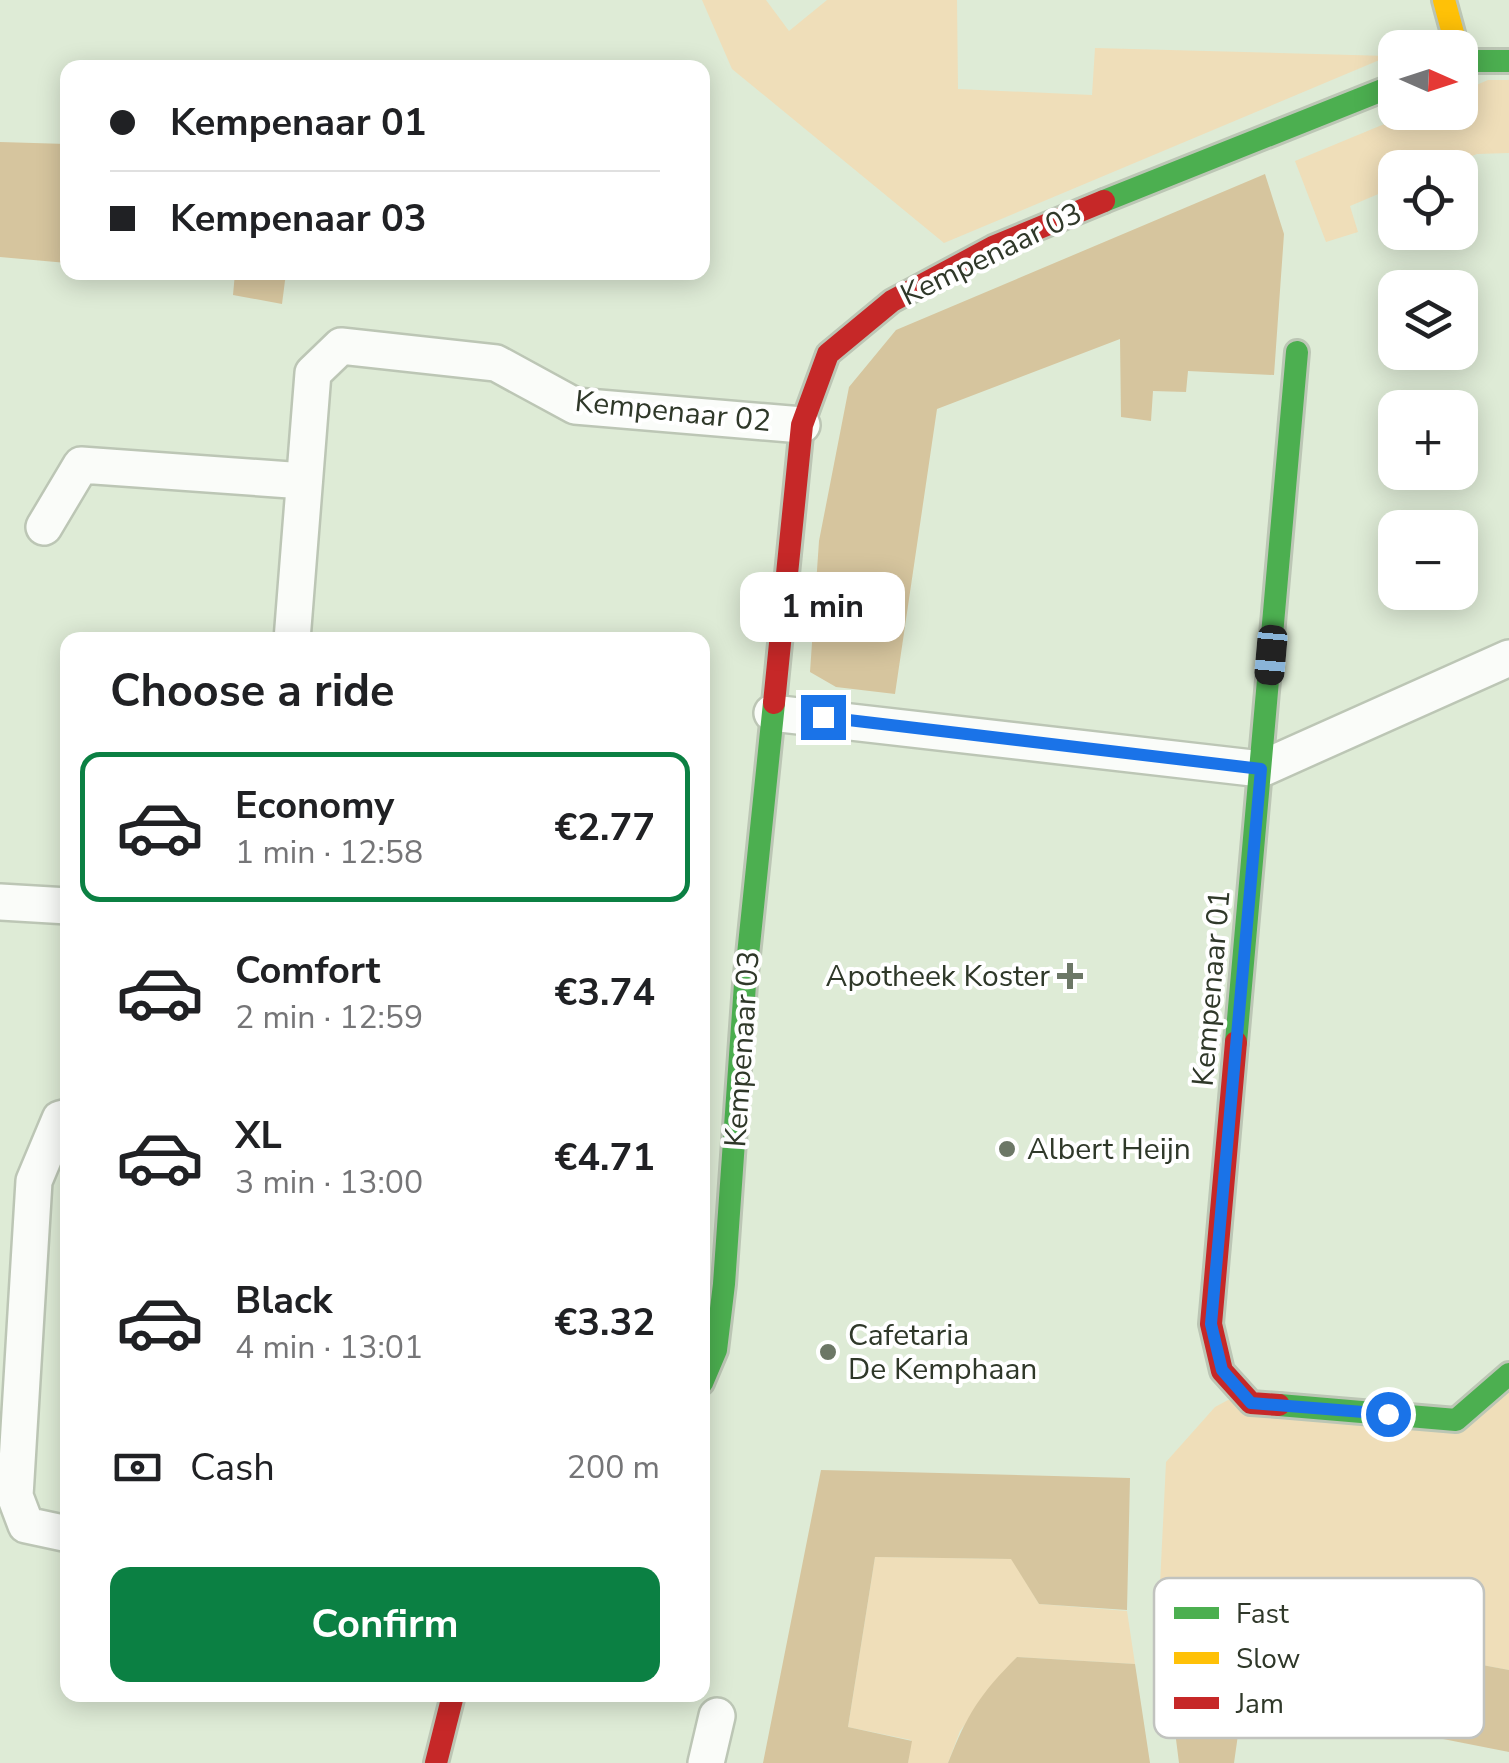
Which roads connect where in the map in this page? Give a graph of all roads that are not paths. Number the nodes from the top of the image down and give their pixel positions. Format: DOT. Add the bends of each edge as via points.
graph roads {
  1 [pos="1444,0"];
  2 [pos="1452,30"];
  3 [pos="1478,60"];
  4 [pos="1509,60"];
  5 [pos="1378,91"];
  6 [pos="1297,352"];
  7 [pos="802,425"];
  8 [pos="304,481"];
  9 [pos="44,527"];
  10 [pos="293,632"];
  11 [pos="1509,658"];
  12 [pos="772,713"];
  13 [pos="1261,769"];
  14 [pos="0,902"];
  15 [pos="60,906"];
  16 [pos="60,1119"];
  17 [pos="14,1255"];
  18 [pos="710,1364"];
  19 [pos="1509,1374"];
  20 [pos="60,1532"];
  21 [pos="451,1702"];
  22 [pos="718,1716"];
  23 [pos="436,1763"];
  24 [pos="706,1763"];
  1 -- 2 [label="street"];
  3 -- 4 [label="street"];
  5 -- 7 [label="street, Kempenaar 03" via="993,247 892,301 828,354"];
  6 -- 13 [label="street"];
  7 -- 8 [label="street, Kempenaar 02" via="575,406 496,363 341,346 312,373"];
  7 -- 12 [label="street, Kempenaar 03"];
  8 -- 9 [label="street" via="80,466"];
  8 -- 10 [label="street, Kempenaar 02"];
  11 -- 13 [label="street"];
  12 -- 13 [label="street"];
  12 -- 18 [label="street, Kempenaar 03" via="724,1284"];
  13 -- 19 [label="street, Kempenaar 01" via="1211,1324 1222,1370 1251,1403 1456,1420"];
  14 -- 15 [label="street"];
  16 -- 17 [label="street"];
  17 -- 20 [label="street" via="15,1496 26,1525"];
  21 -- 23 [label="street"];
  22 -- 24 [label="street"];
}
